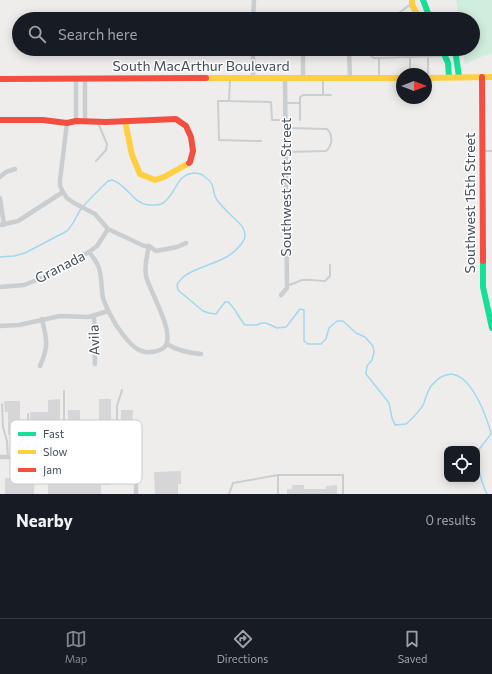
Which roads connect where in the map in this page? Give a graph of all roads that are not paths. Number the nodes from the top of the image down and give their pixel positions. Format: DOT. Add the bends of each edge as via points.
graph roads {
  1 [pos="254,0"];
  2 [pos="423,0"];
  3 [pos="412,2"];
  4 [pos="253,12"];
  5 [pos="400,12"];
  6 [pos="417,12"];
  7 [pos="428,12"];
  8 [pos="253,56"];
  9 [pos="303,56"];
  10 [pos="349,56"];
  11 [pos="371,56"];
  12 [pos="428,56"];
  13 [pos="447,56"];
  14 [pos="456,56"];
  15 [pos="410,57"];
  16 [pos="379,58"];
  17 [pos="410,68"];
  18 [pos="427,68"];
  19 [pos="482,77"];
  20 [pos="492,77"];
  21 [pos="76,78"];
  22 [pos="230,78"];
  23 [pos="253,78"];
  24 [pos="285,78"];
  25 [pos="304,78"];
  26 [pos="323,78"];
  27 [pos="350,78"];
  28 [pos="379,78"];
  29 [pos="396,78"];
  30 [pos="432,78"];
  31 [pos="449,78"];
  32 [pos="459,78"];
  33 [pos="0,79"];
  34 [pos="86,79"];
  35 [pos="323,95"];
  36 [pos="330,95"];
  37 [pos="229,101"];
  38 [pos="285,103"];
  39 [pos="300,103"];
  40 [pos="0,120"];
  41 [pos="85,120"];
  42 [pos="285,120"];
  43 [pos="300,120"];
  44 [pos="76,121"];
  45 [pos="125,121"];
  46 [pos="98,122"];
  47 [pos="67,123"];
  48 [pos="286,128"];
  49 [pos="261,142"];
  50 [pos="482,151"];
  51 [pos="492,151"];
  52 [pos="286,152"];
  53 [pos="96,161"];
  54 [pos="15,169"];
  55 [pos="0,177"];
  56 [pos="63,192"];
  57 [pos="0,198"];
  58 [pos="2,225"];
  59 [pos="108,229"];
  60 [pos="186,243"];
  61 [pos="149,246"];
  62 [pos="89,252"];
  63 [pos="330,265"];
  64 [pos="286,285"];
  65 [pos="0,287"];
  66 [pos="281,295"];
  67 [pos="108,311"];
  68 [pos="94,316"];
  69 [pos="42,319"];
  70 [pos="0,326"];
  71 [pos="492,328"];
  72 [pos="167,344"];
  73 [pos="201,354"];
  74 [pos="95,364"];
  75 [pos="40,366"];
  76 [pos="122,390"];
  77 [pos="64,391"];
  78 [pos="2,404"];
  79 [pos="28,414"];
  80 [pos="28,420"];
  81 [pos="64,420"];
  82 [pos="117,420"];
  83 [pos="0,457"];
  84 [pos="8,457"];
  85 [pos="278,475"];
  86 [pos="229,494"];
  87 [pos="278,494"];
  88 [pos="343,494"];
  1 -- 4 [label="street"];
  2 -- 7 [label="main road"];
  3 -- 5 [label="lane"];
  3 -- 6 [label="main road"];
  8 -- 23 [label="street"];
  9 -- 25 [label="street"];
  10 -- 27 [label="street"];
  11 -- 16 [label="lane"];
  12 -- 13 [label="lane"];
  12 -- 15 [label="lane"];
  12 -- 18 [label="lane"];
  13 -- 31 [label="main road"];
  14 -- 32 [label="main road"];
  15 -- 16 [label="lane"];
  15 -- 17 [label="lane"];
  16 -- 28 [label="lane"];
  19 -- 20 [label="main road"];
  19 -- 32 [label="main road"];
  19 -- 50 [label="main road, Southwest 15th Street"];
  21 -- 33 [label="main road, South MacArthur Boulevard"];
  21 -- 34 [label="main road, South MacArthur Boulevard"];
  21 -- 44 [label="street"];
  22 -- 23 [label="main road, South MacArthur Boulevard"];
  22 -- 34 [label="main road, South MacArthur Boulevard"];
  22 -- 37 [label="lane"];
  23 -- 24 [label="main road, South MacArthur Boulevard"];
  24 -- 25 [label="main road, South MacArthur Boulevard"];
  24 -- 38 [label="street, Southwest 21st Street"];
  25 -- 26 [label="main road, South MacArthur Boulevard"];
  26 -- 27 [label="main road, South MacArthur Boulevard"];
  26 -- 35 [label="lane"];
  27 -- 28 [label="main road, South MacArthur Boulevard"];
  28 -- 29 [label="main road, South MacArthur Boulevard"];
  30 -- 31 [label="main road"];
  31 -- 32 [label="main road"];
  34 -- 41 [label="street"];
  35 -- 36 [label="lane"];
  35 -- 39 [label="lane" via="304,95 300,97"];
  37 -- 42 [label="lane" via="271,102 272,120"];
  37 -- 49 [label="lane" via="218,101 219,140"];
  38 -- 39 [label="lane"];
  38 -- 42 [label="street, Southwest 21st Street"];
  39 -- 43 [label="lane"];
  40 -- 47 [label="main road"];
  41 -- 44 [label="main road"];
  41 -- 46 [label="main road"];
  42 -- 48 [label="street, Southwest 21st Street"];
  44 -- 47 [label="main road"];
  45 -- 45 [label="main road" via="176,119 186,126 191,137 193,151 190,162 155,180 140,174 131,155"];
  45 -- 46 [label="main road"];
  46 -- 53 [label="lane" via="107,147"];
  47 -- 56 [label="street" via="60,180"];
  48 -- 52 [label="street, Southwest 21st Street"];
  48 -- 52 [label="lane" via="327,129 332,140 326,151"];
  50 -- 51 [label="lane"];
  50 -- 71 [label="main road, Southwest 15th Street" via="483,288"];
  52 -- 64 [label="street, Southwest 21st Street"];
  54 -- 55 [label="street"];
  56 -- 58 [label="street" via="18,221"];
  56 -- 59 [label="street" via="67,198 95,214"];
  57 -- 58 [label="street"];
  59 -- 61 [label="street"];
  59 -- 62 [label="street, Granada" via="97,246"];
  60 -- 61 [label="street" via="156,251"];
  61 -- 72 [label="street" via="146,276 165,322"];
  62 -- 65 [label="street, Granada" via="44,277 24,284"];
  62 -- 67 [label="street" via="100,269 103,296"];
  63 -- 64 [label="lane" via="330,276 325,281 302,280"];
  64 -- 66 [label="street, Southwest 21st Street" via="287,288"];
  67 -- 68 [label="street"];
  67 -- 72 [label="street" via="124,338 133,347 152,352 164,348"];
  68 -- 69 [label="street"];
  68 -- 74 [label="street, Avila"];
  69 -- 70 [label="street" via="19,325"];
  69 -- 75 [label="street" via="47,348"];
  72 -- 73 [label="street" via="177,350"];
  76 -- 82 [label="lane" via="117,406"];
  77 -- 81 [label="lane"];
  78 -- 84 [label="lane"];
  79 -- 80 [label="lane"];
  83 -- 84 [label="street"];
  85 -- 86 [label="lane" via="233,483"];
  85 -- 87 [label="lane"];
  85 -- 88 [label="lane" via="343,475"];
}
